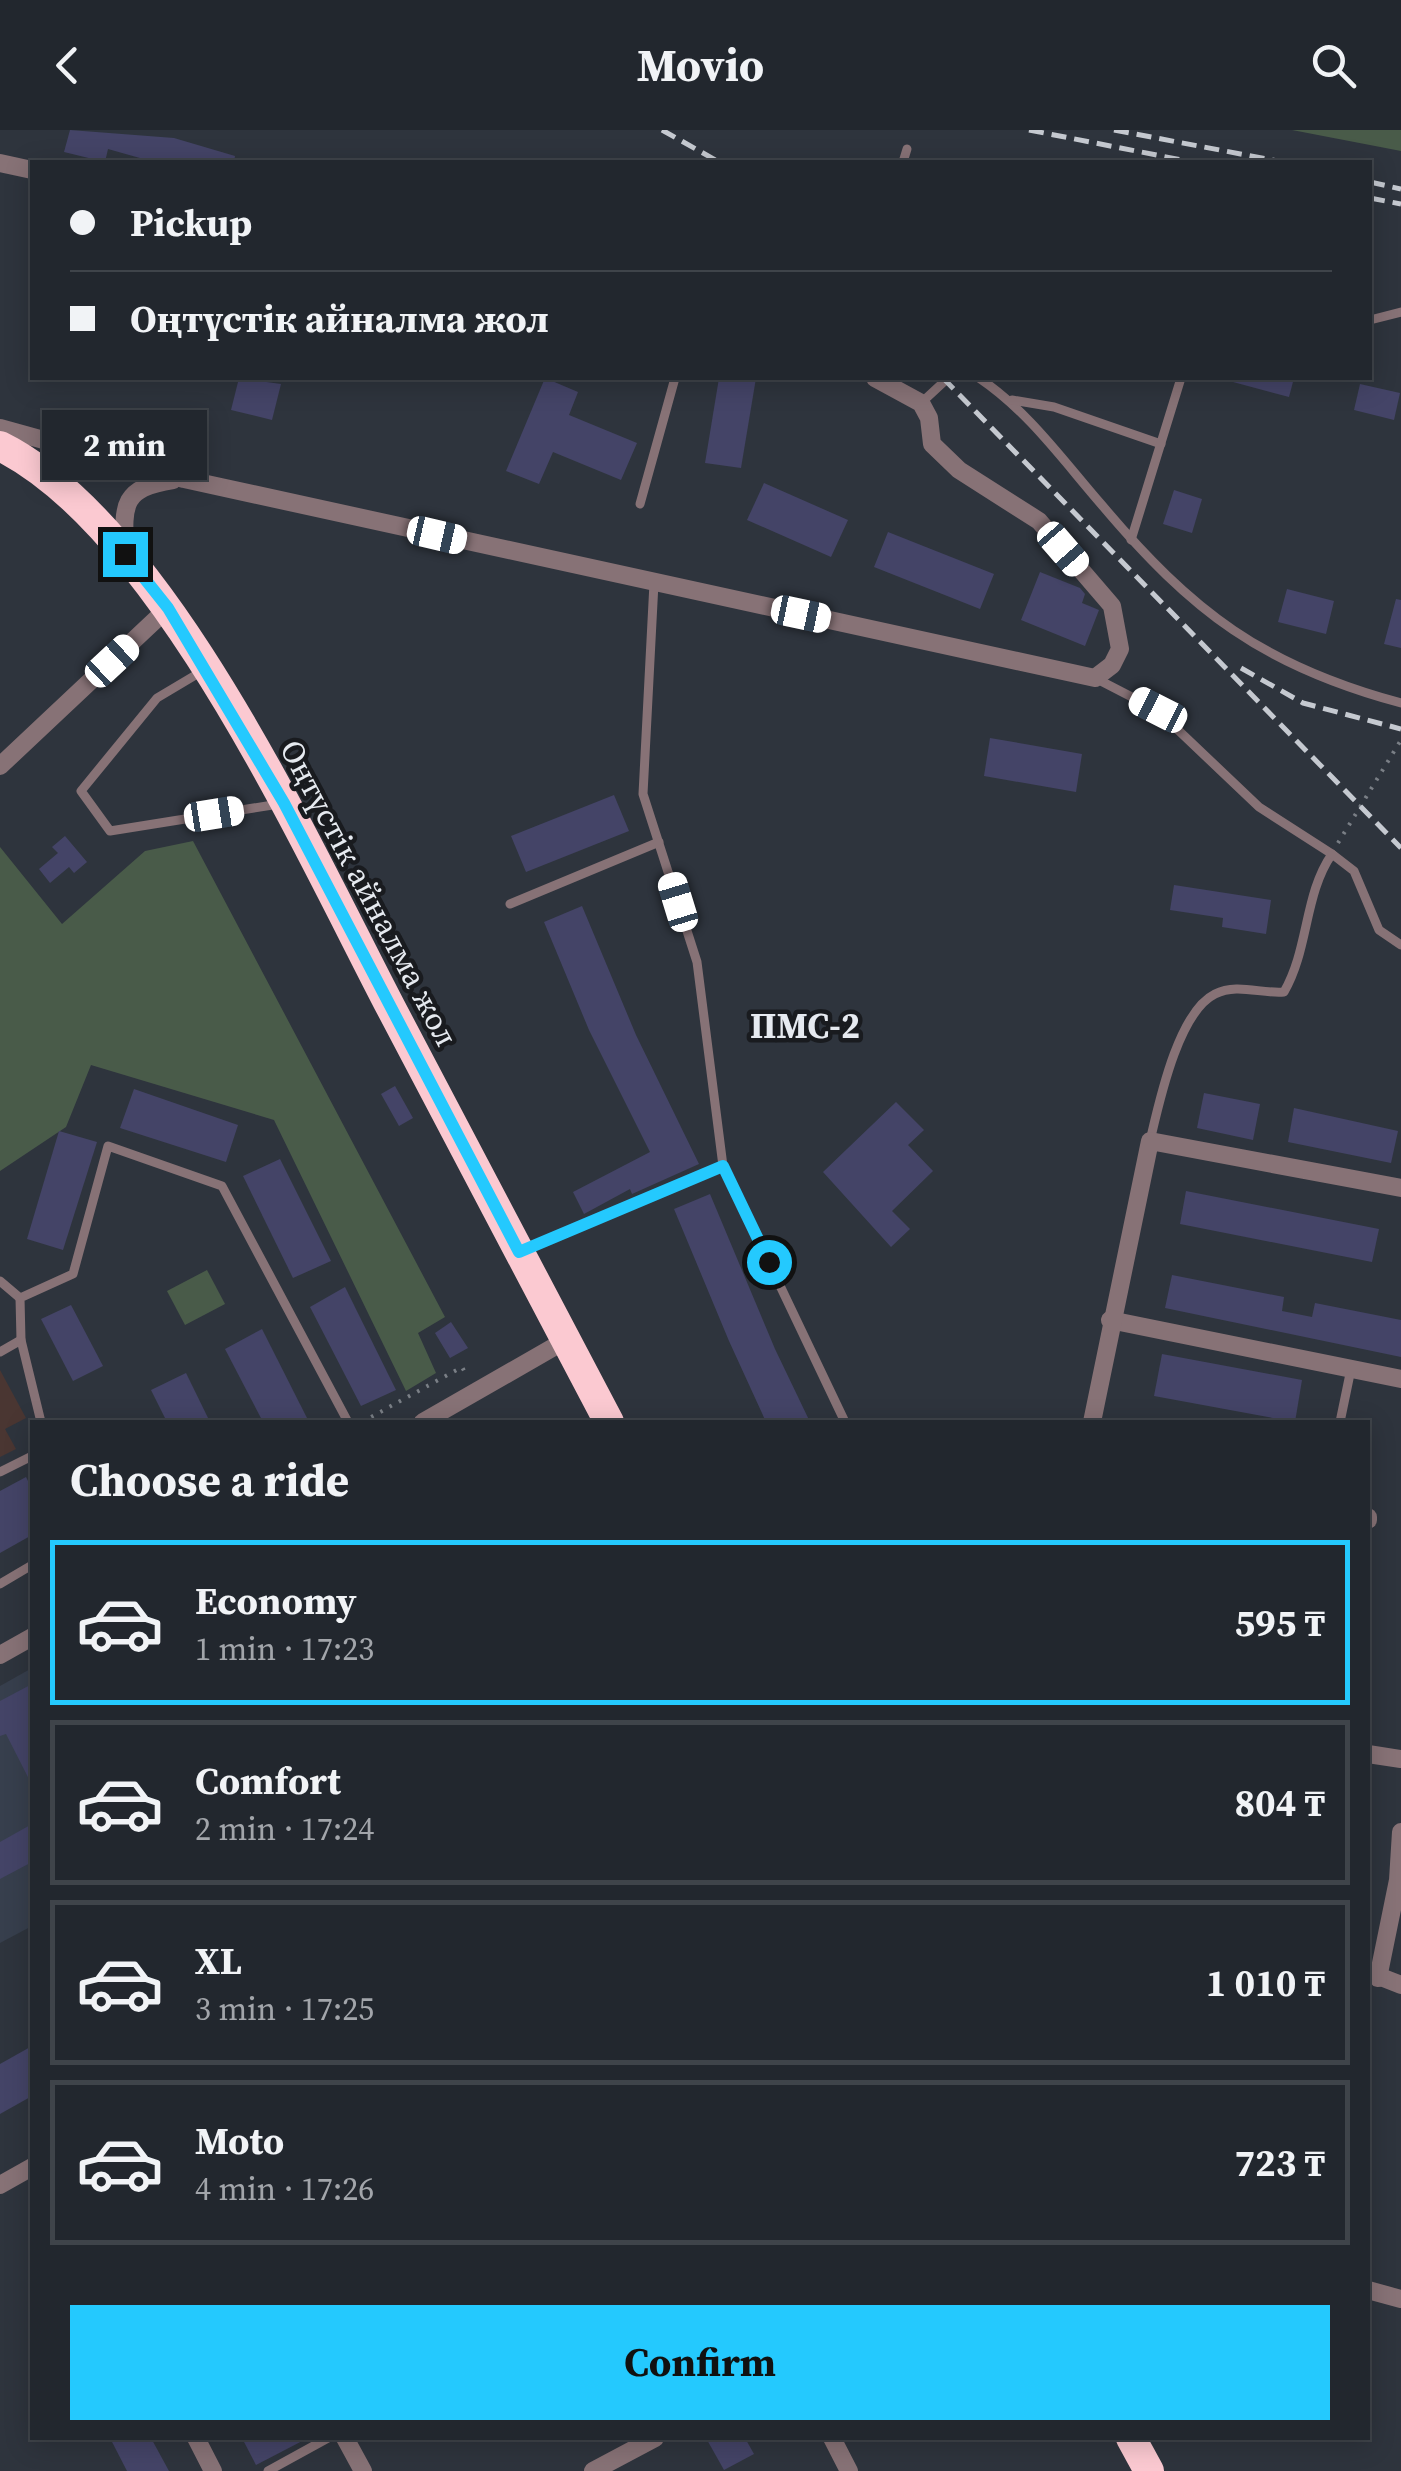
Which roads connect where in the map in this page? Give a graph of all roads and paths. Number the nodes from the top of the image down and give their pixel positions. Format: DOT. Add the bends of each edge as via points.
graph roads {
  1 [pos="907,148"];
  2 [pos="904,160"];
  3 [pos="0,163"];
  4 [pos="30,170"];
  5 [pos="1401,312"];
  6 [pos="1372,319"];
  7 [pos="674,380"];
  8 [pos="879,380"];
  9 [pos="946,380"];
  10 [pos="982,380"];
  11 [pos="1180,380"];
  12 [pos="1012,400"];
  13 [pos="921,402"];
  14 [pos="0,428"];
  15 [pos="1160,444"];
  16 [pos="0,446"];
  17 [pos="184,479"];
  18 [pos="640,504"];
  19 [pos="1131,540"];
  20 [pos="125,554"];
  21 [pos="654,583"];
  22 [pos="168,608"];
  23 [pos="206,669"];
  24 [pos="1095,678"];
  25 [pos="1401,703"];
  26 [pos="1401,740"];
  27 [pos="0,766"];
  28 [pos="284,803"];
  29 [pos="659,842"];
  30 [pos="1332,854"];
  31 [pos="510,904"];
  32 [pos="1401,944"];
  33 [pos="1150,1141"];
  34 [pos="723,1166"];
  35 [pos="1401,1188"];
  36 [pos="519,1252"];
  37 [pos="0,1281"];
  38 [pos="10,1290"];
  39 [pos="0,1295"];
  40 [pos="20,1298"];
  41 [pos="1110,1320"];
  42 [pos="21,1340"];
  43 [pos="566,1340"];
  44 [pos="0,1352"];
  45 [pos="1350,1369"];
  46 [pos="1401,1380"];
  47 [pos="475,1392"];
  48 [pos="40,1420"];
  49 [pos="347,1420"];
  50 [pos="366,1420"];
  51 [pos="426,1420"];
  52 [pos="608,1420"];
  53 [pos="844,1420"];
  54 [pos="1092,1420"];
  55 [pos="1340,1420"];
  56 [pos="30,1457"];
  57 [pos="0,1472"];
  58 [pos="30,1566"];
  59 [pos="0,1584"];
  60 [pos="30,1639"];
  61 [pos="0,1655"];
  62 [pos="1370,1754"];
  63 [pos="1401,1759"];
  64 [pos="1401,1832"];
  65 [pos="1373,1975"];
  66 [pos="1401,1985"];
  67 [pos="30,2168"];
  68 [pos="0,2184"];
  69 [pos="1370,2291"];
  70 [pos="1401,2299"];
  71 [pos="197,2440"];
  72 [pos="324,2440"];
  73 [pos="347,2440"];
  74 [pos="651,2440"];
  75 [pos="833,2440"];
  76 [pos="1132,2440"];
  77 [pos="213,2471"];
  78 [pos="268,2471"];
  79 [pos="363,2471"];
  80 [pos="593,2471"];
  81 [pos="849,2471"];
  82 [pos="1148,2471"];
  1 -- 2 [label="lane"];
  3 -- 4 [label="street"];
  5 -- 6 [label="lane"];
  7 -- 18 [label="lane"];
  8 -- 13 [label="street"];
  9 -- 13 [label="lane"];
  10 -- 12 [label="lane"];
  11 -- 15 [label="lane"];
  12 -- 15 [label="lane"];
  12 -- 19 [label="lane"];
  13 -- 24 [label="street" via="932,444 959,470 1039,521 1112,606 1120,649"];
  14 -- 17 [label="street"];
  15 -- 19 [label="lane"];
  16 -- 20 [label="highway, Оңтүстік айналма жол" via="78,504"];
  17 -- 20 [label="street" via="149,484 128,497"];
  17 -- 21 [label="street"];
  19 -- 25 [label="lane" via="1193,603 1248,643 1330,684"];
  20 -- 22 [label="highway, Оңтүстік айналма жол"];
  21 -- 24 [label="street"];
  21 -- 29 [label="lane" via="643,794"];
  22 -- 23 [label="highway, Оңтүстік айналма жол"];
  22 -- 27 [label="street"];
  23 -- 28 [label="highway, Оңтүстік айналма жол"];
  23 -- 28 [label="lane" via="157,698 81,792 110,831"];
  24 -- 30 [label="lane" via="1158,710 1259,806"];
  26 -- 30 [label="path"];
  28 -- 36 [label="highway, Оңтүстік айналма жол"];
  29 -- 31 [label="lane"];
  29 -- 34 [label="lane" via="696,962"];
  30 -- 32 [label="lane" via="1354,871 1379,930"];
  30 -- 33 [label="lane" via="1319,873 1305,944 1284,992 1238,988 1212,995 1190,1020 1164,1082"];
  33 -- 35 [label="street"];
  33 -- 41 [label="street"];
  34 -- 36 [label="lane"];
  34 -- 53 [label="lane"];
  36 -- 43 [label="highway, Оңтүстік айналма жол"];
  37 -- 38 [label="lane"];
  38 -- 39 [label="lane"];
  38 -- 40 [label="lane"];
  40 -- 42 [label="lane"];
  40 -- 49 [label="lane" via="73,1274 108,1146 222,1186"];
  41 -- 45 [label="street"];
  41 -- 54 [label="street"];
  42 -- 44 [label="lane"];
  42 -- 48 [label="lane"];
  43 -- 47 [label="street"];
  43 -- 52 [label="highway, Оңтүстік айналма жол"];
  45 -- 46 [label="street"];
  45 -- 55 [label="lane"];
  47 -- 50 [label="path" via="462,1367"];
  47 -- 51 [label="street"];
  56 -- 57 [label="lane"];
  58 -- 59 [label="lane"];
  60 -- 61 [label="street"];
  62 -- 63 [label="street"];
  64 -- 65 [label="street" via="1398,1880"];
  65 -- 66 [label="street"];
  67 -- 68 [label="street"];
  69 -- 70 [label="street"];
  71 -- 77 [label="street"];
  72 -- 78 [label="lane"];
  73 -- 79 [label="street"];
  74 -- 80 [label="street"];
  75 -- 81 [label="street"];
  76 -- 82 [label="highway"];
}
